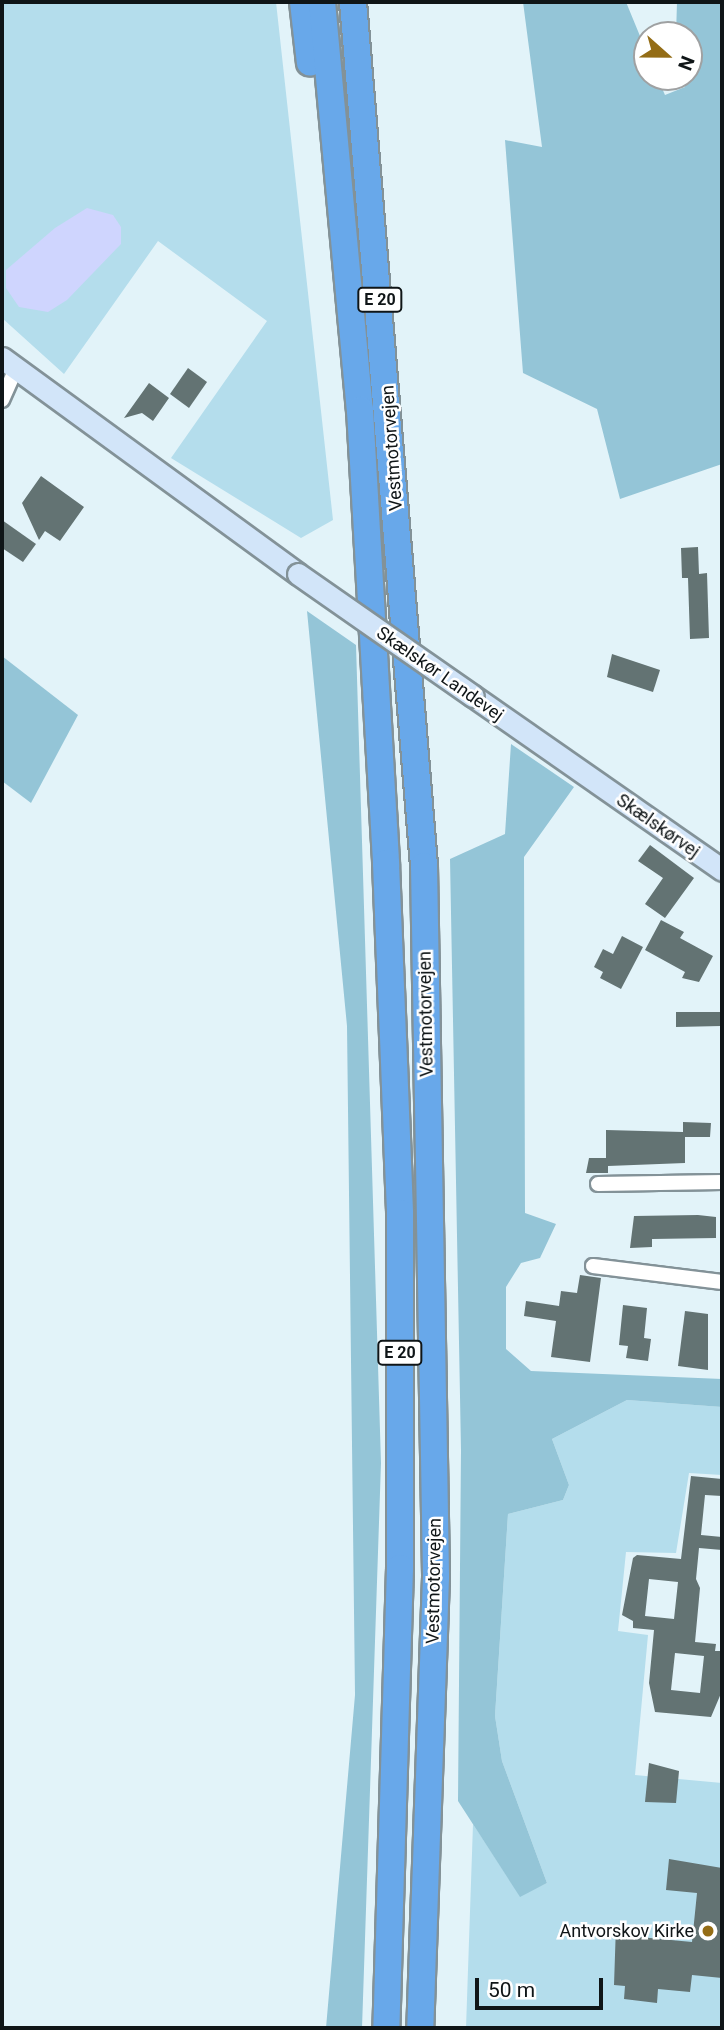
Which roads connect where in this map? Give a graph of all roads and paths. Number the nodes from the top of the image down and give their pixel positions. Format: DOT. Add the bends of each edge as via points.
graph roads {
  1 [pos="303,2"];
  2 [pos="322,2"];
  3 [pos="354,2"];
  4 [pos="369,2"];
  5 [pos="370,189"];
  6 [pos="9,363"];
  7 [pos="2,400"];
  8 [pos="363,470"];
  9 [pos="594,781"];
  10 [pos="722,870"];
  11 [pos="722,1182"];
  12 [pos="598,1184"];
  13 [pos="593,1266"];
  14 [pos="722,1282"];
  15 [pos="386,2028"];
  16 [pos="420,2028"];
  1 -- 8 [label="highway" via="344,383"];
  2 -- 8 [label="highway, Vestmotorvejen / E 20"];
  3 -- 5 [label="highway, Vestmotorvejen / E 20"];
  4 -- 5 [label="highway" via="375,104"];
  5 -- 16 [label="highway, Vestmotorvejen / E 20" via="424,866 436,1577"];
  6 -- 7 [label="street, Skælskør Landevej"];
  6 -- 9 [label="street, Skælskør Landevej, bridge" via="163,480 200,517 293,570"];
  8 -- 15 [label="highway, Vestmotorvejen / E 20" via="400,1213 400,1569"];
  9 -- 10 [label="street, Skælskørvej"];
  11 -- 12 [label="street"];
  13 -- 14 [label="street"];
}
